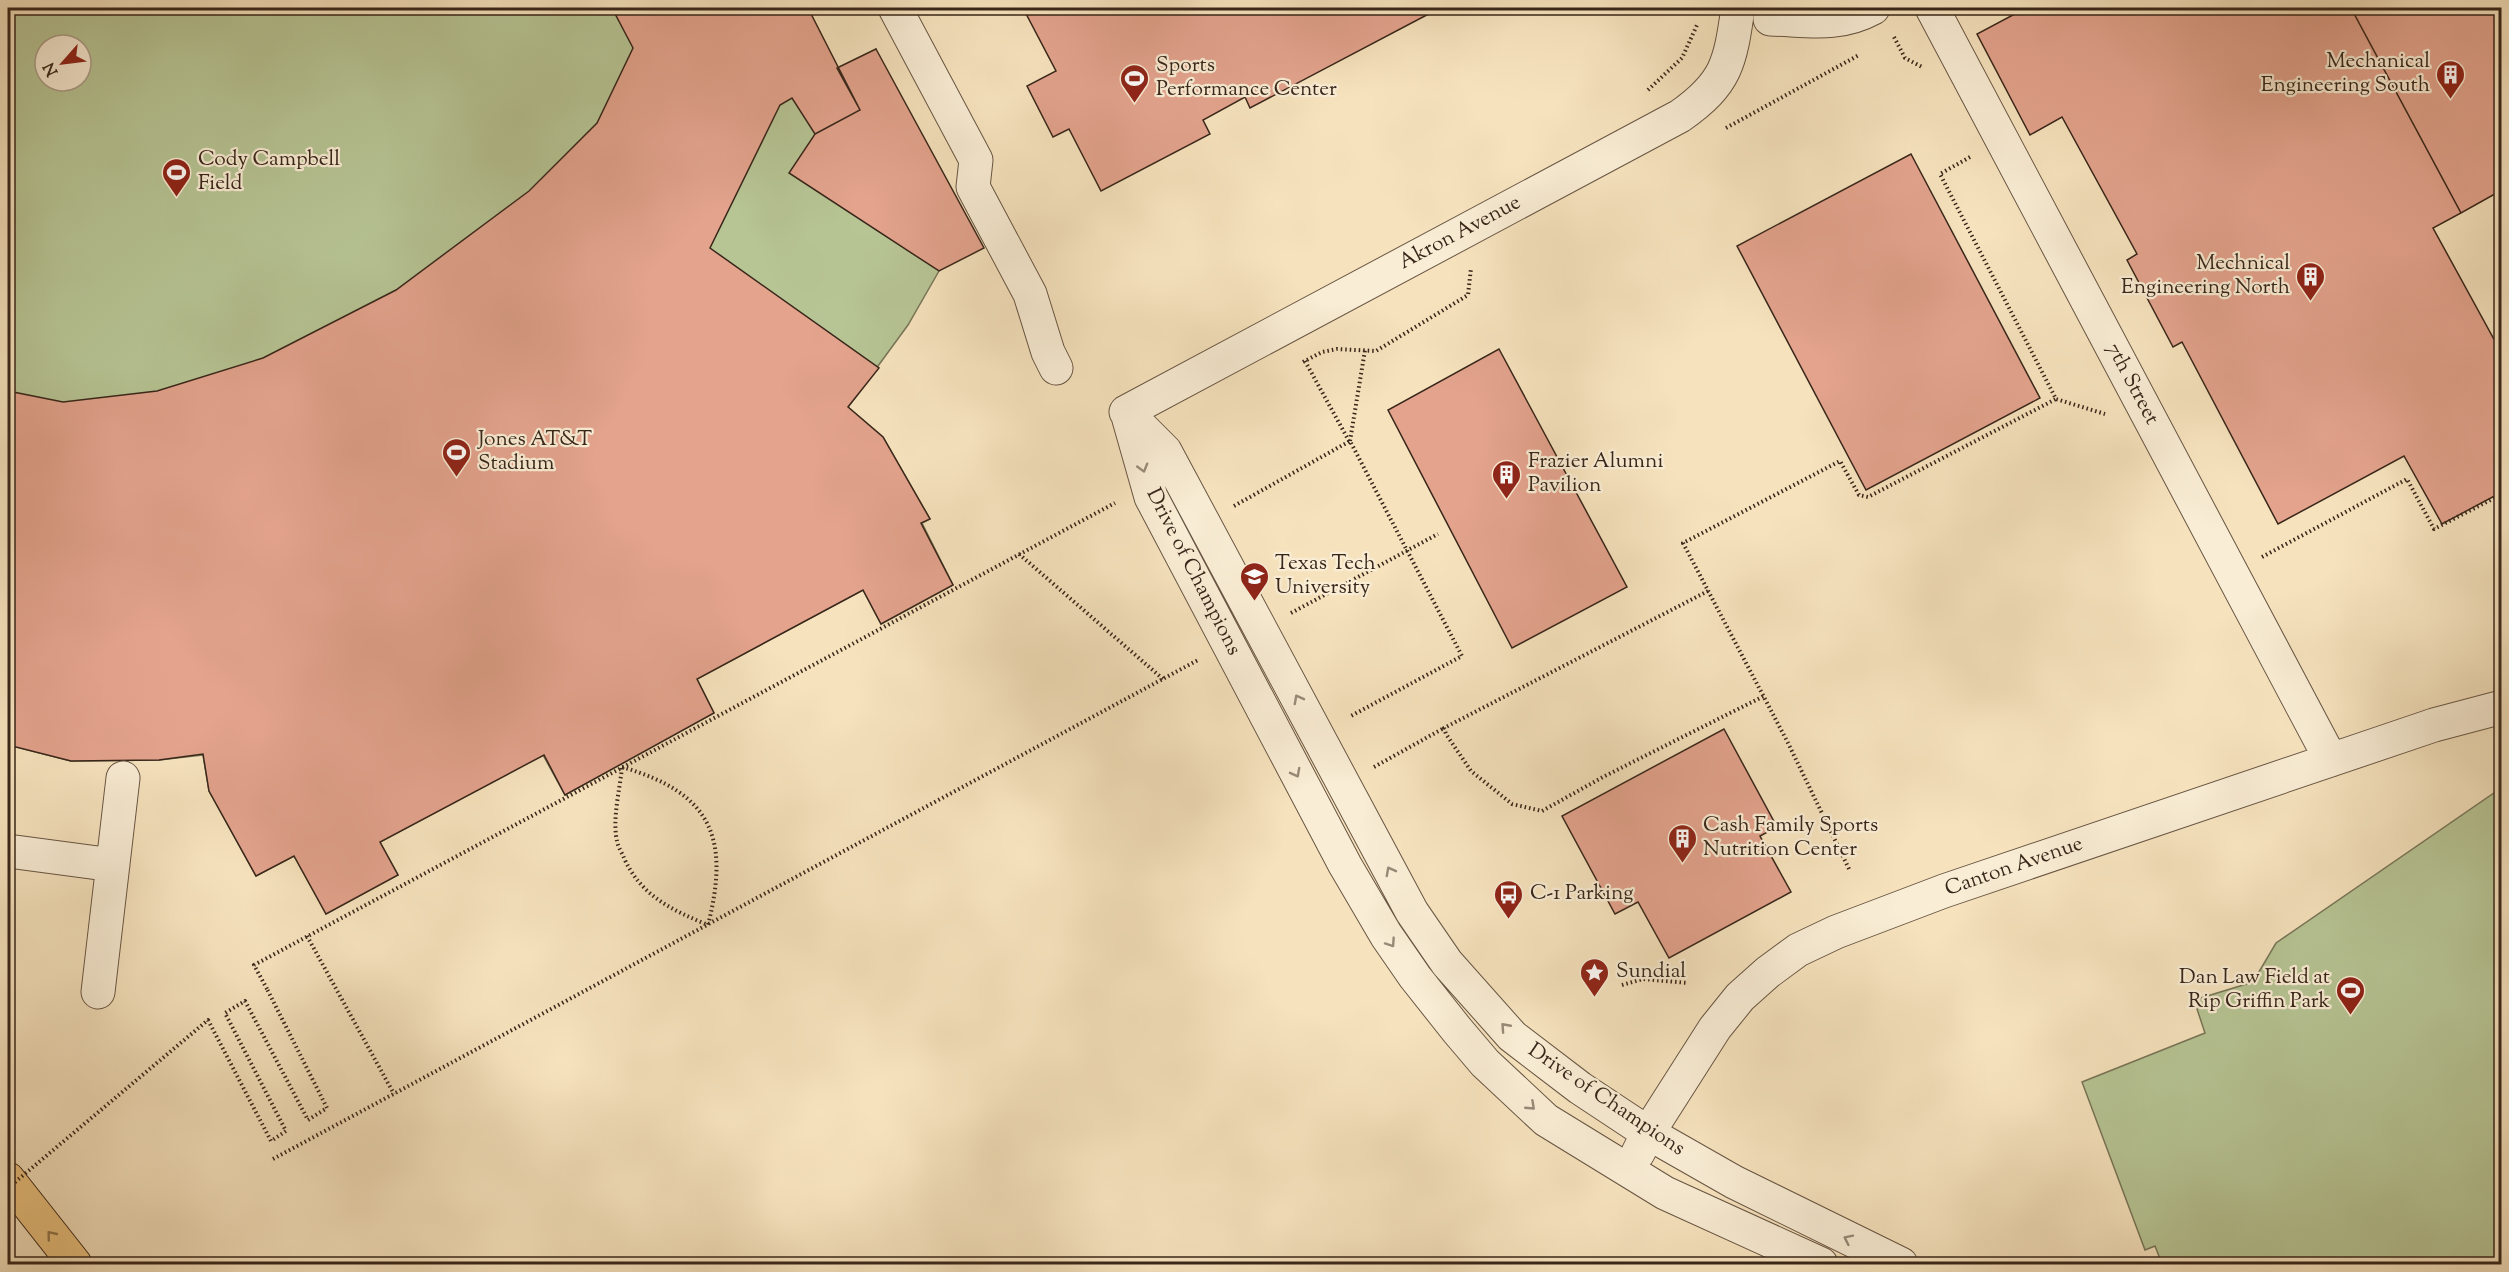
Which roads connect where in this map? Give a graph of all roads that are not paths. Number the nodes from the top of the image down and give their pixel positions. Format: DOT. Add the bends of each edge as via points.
graph roads {
  1 [pos="896,8"];
  2 [pos="1738,8"];
  3 [pos="1873,8"];
  4 [pos="1932,8"];
  5 [pos="1770,19"];
  6 [pos="1056,368"];
  7 [pos="1126,411"];
  8 [pos="2502,708"];
  9 [pos="2331,760"];
  10 [pos="123,778"];
  11 [pos="8,851"];
  12 [pos="113,865"];
  13 [pos="98,992"];
  14 [pos="1648,1133"];
  15 [pos="1630,1172"];
  16 [pos="8,1179"];
  17 [pos="75,1264"];
  18 [pos="1821,1264"];
  19 [pos="1901,1264"];
  1 -- 6 [label="street" via="976,160 973,187 1030,294"];
  2 -- 7 [label="street, Akron Avenue" via="1730,54 1721,76 1711,92 1680,116"];
  3 -- 5 [label="street" via="1856,17 1830,21"];
  4 -- 9 [label="street, 7th Street"];
  14 -- 7 [label="street, Drive of Champions, one-way" via="1512,1036 1447,963 1412,912 1165,451"];
  7 -- 15 [label="street, Drive of Champions, one-way" via="1151,496 1386,935 1485,1063 1546,1120"];
  8 -- 9 [label="street, Canton Avenue" via="2434,725"];
  9 -- 14 [label="street, Canton Avenue" via="1944,891 1798,950 1768,972 1715,1028"];
  10 -- 12 [label="street"];
  11 -- 12 [label="street"];
  12 -- 13 [label="street"];
  14 -- 15 [label="street, Canton Avenue"];
  19 -- 14 [label="street, Drive of Champions, one-way" via="1734,1182"];
  15 -- 18 [label="street, Drive of Champions" via="1665,1193"];
  17 -- 16 [label="main road, one-way"];
}
